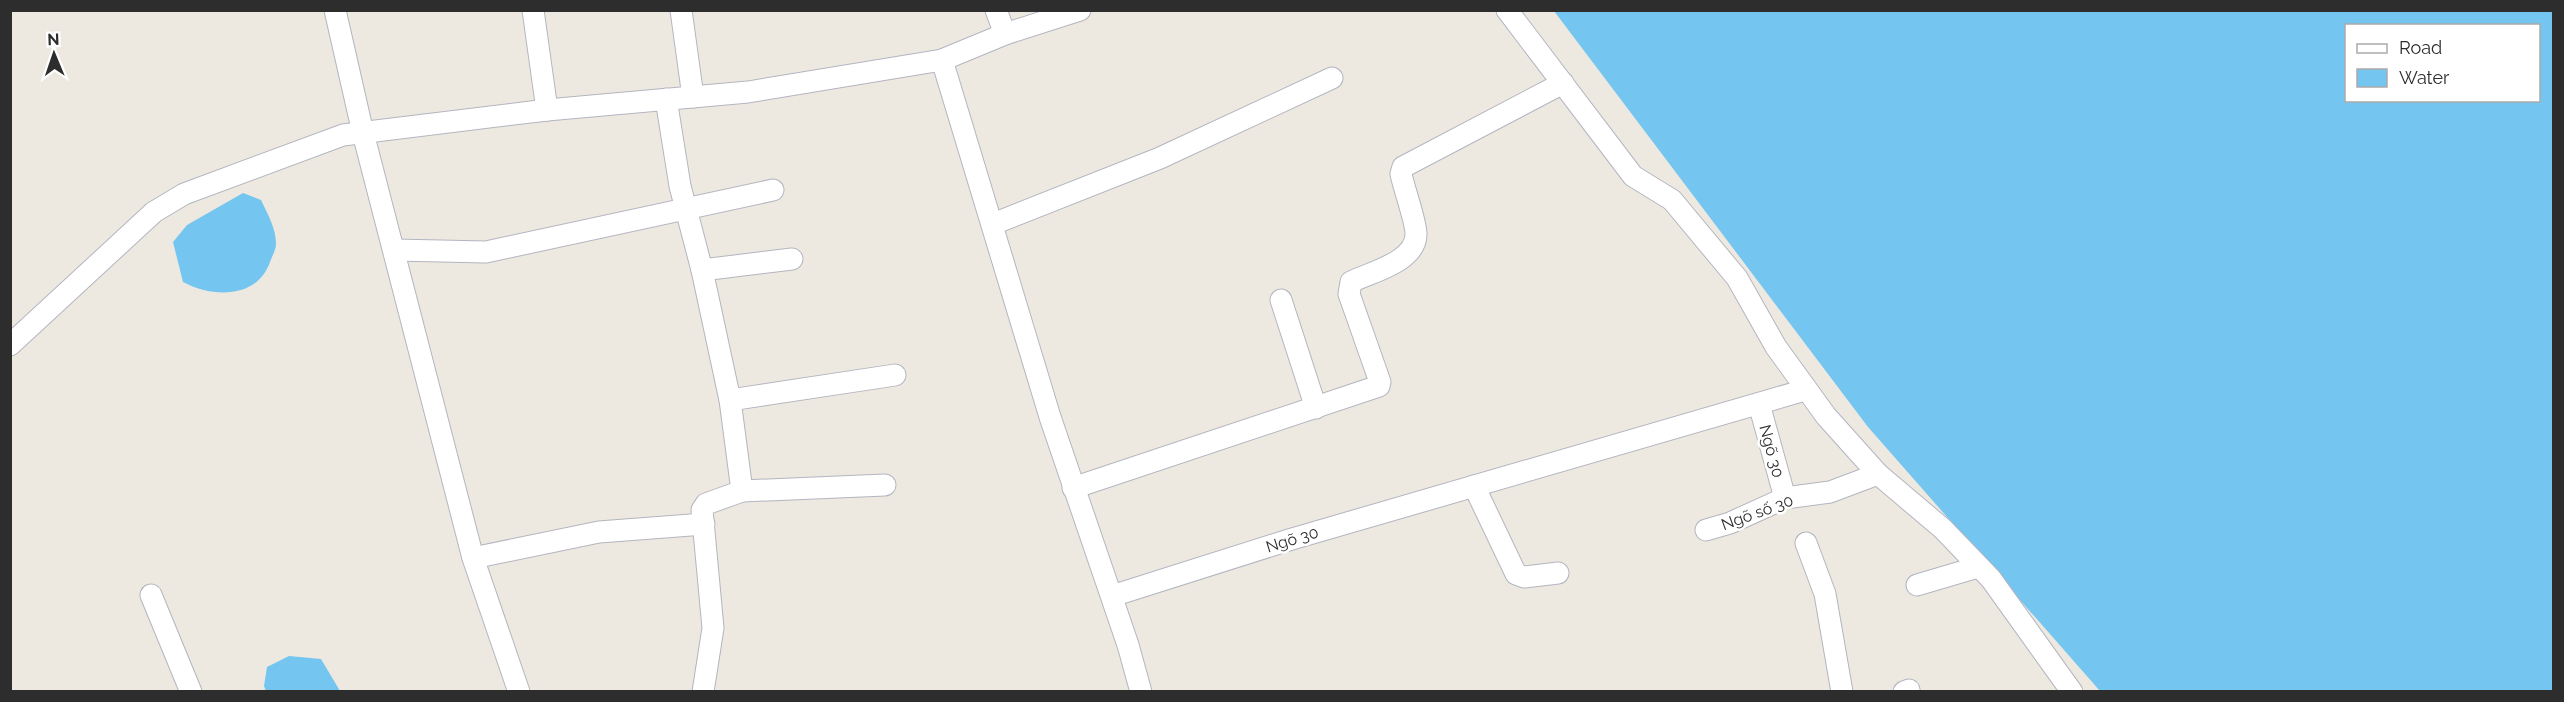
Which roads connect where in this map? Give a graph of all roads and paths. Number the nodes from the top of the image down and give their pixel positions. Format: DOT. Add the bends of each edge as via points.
graph roads {
  1 [pos="335,10"];
  2 [pos="532,10"];
  3 [pos="681,10"];
  4 [pos="996,10"];
  5 [pos="1080,10"];
  6 [pos="1507,10"];
  7 [pos="1005,34"];
  8 [pos="942,60"];
  9 [pos="1332,78"];
  10 [pos="1563,83"];
  11 [pos="693,97"];
  12 [pos="666,99"];
  13 [pos="548,110"];
  14 [pos="363,133"];
  15 [pos="773,190"];
  16 [pos="686,207"];
  17 [pos="993,224"];
  18 [pos="394,250"];
  19 [pos="792,259"];
  20 [pos="702,270"];
  21 [pos="1281,300"];
  22 [pos="10,345"];
  23 [pos="895,375"];
  24 [pos="1806,390"];
  25 [pos="730,400"];
  26 [pos="1759,404"];
  27 [pos="1316,408"];
  28 [pos="1878,474"];
  29 [pos="885,485"];
  30 [pos="1474,486"];
  31 [pos="1073,488"];
  32 [pos="742,491"];
  33 [pos="1785,498"];
  34 [pos="704,524"];
  35 [pos="1706,530"];
  36 [pos="1806,543"];
  37 [pos="473,558"];
  38 [pos="1978,567"];
  39 [pos="1558,573"];
  40 [pos="1917,585"];
  41 [pos="151,595"];
  42 [pos="1112,597"];
  43 [pos="191,692"];
  44 [pos="519,692"];
  45 [pos="703,692"];
  46 [pos="1141,692"];
  47 [pos="1842,692"];
  48 [pos="2072,692"];
  1 -- 14 [label="street"];
  2 -- 13 [label="street"];
  3 -- 11 [label="street"];
  4 -- 7 [label="street"];
  5 -- 7 [label="street"];
  6 -- 10 [label="street"];
  7 -- 8 [label="street"];
  8 -- 11 [label="street" via="748,92"];
  8 -- 17 [label="street"];
  9 -- 17 [label="street" via="1160,158"];
  10 -- 24 [label="street" via="1633,176 1672,200 1737,278"];
  10 -- 27 [label="street" via="1403,166 1401,174 1416,234 1412,248 1401,259 1349,285 1380,385"];
  11 -- 12 [label="street"];
  12 -- 13 [label="street"];
  12 -- 16 [label="street"];
  13 -- 14 [label="street"];
  14 -- 18 [label="street"];
  14 -- 22 [label="street" via="343,135 184,194 154,212"];
  15 -- 16 [label="street"];
  16 -- 18 [label="street" via="486,252"];
  16 -- 20 [label="street"];
  17 -- 31 [label="street"];
  18 -- 37 [label="street"];
  19 -- 20 [label="street"];
  20 -- 25 [label="street"];
  21 -- 27 [label="street"];
  23 -- 25 [label="street"];
  24 -- 26 [label="street, Ngõ 30"];
  24 -- 28 [label="street"];
  25 -- 32 [label="street"];
  26 -- 30 [label="street, Ngõ 30"];
  26 -- 33 [label="street, Ngõ 30"];
  27 -- 31 [label="street"];
  28 -- 33 [label="street, Ngõ số 30" via="1830,492"];
  28 -- 38 [label="street" via="1943,530"];
  29 -- 32 [label="street"];
  30 -- 39 [label="street" via="1516,574 1524,577"];
  30 -- 42 [label="street, Ngõ 30"];
  31 -- 42 [label="street"];
  32 -- 34 [label="street" via="706,504 702,510"];
  33 -- 35 [label="street, Ngõ số 30" via="1730,524"];
  34 -- 37 [label="street" via="599,532"];
  34 -- 45 [label="street" via="713,628"];
  36 -- 47 [label="street" via="1826,594"];
  37 -- 44 [label="street"];
  38 -- 40 [label="street"];
  38 -- 48 [label="street" via="1991,579"];
  41 -- 43 [label="street"];
  42 -- 46 [label="street"];
}
